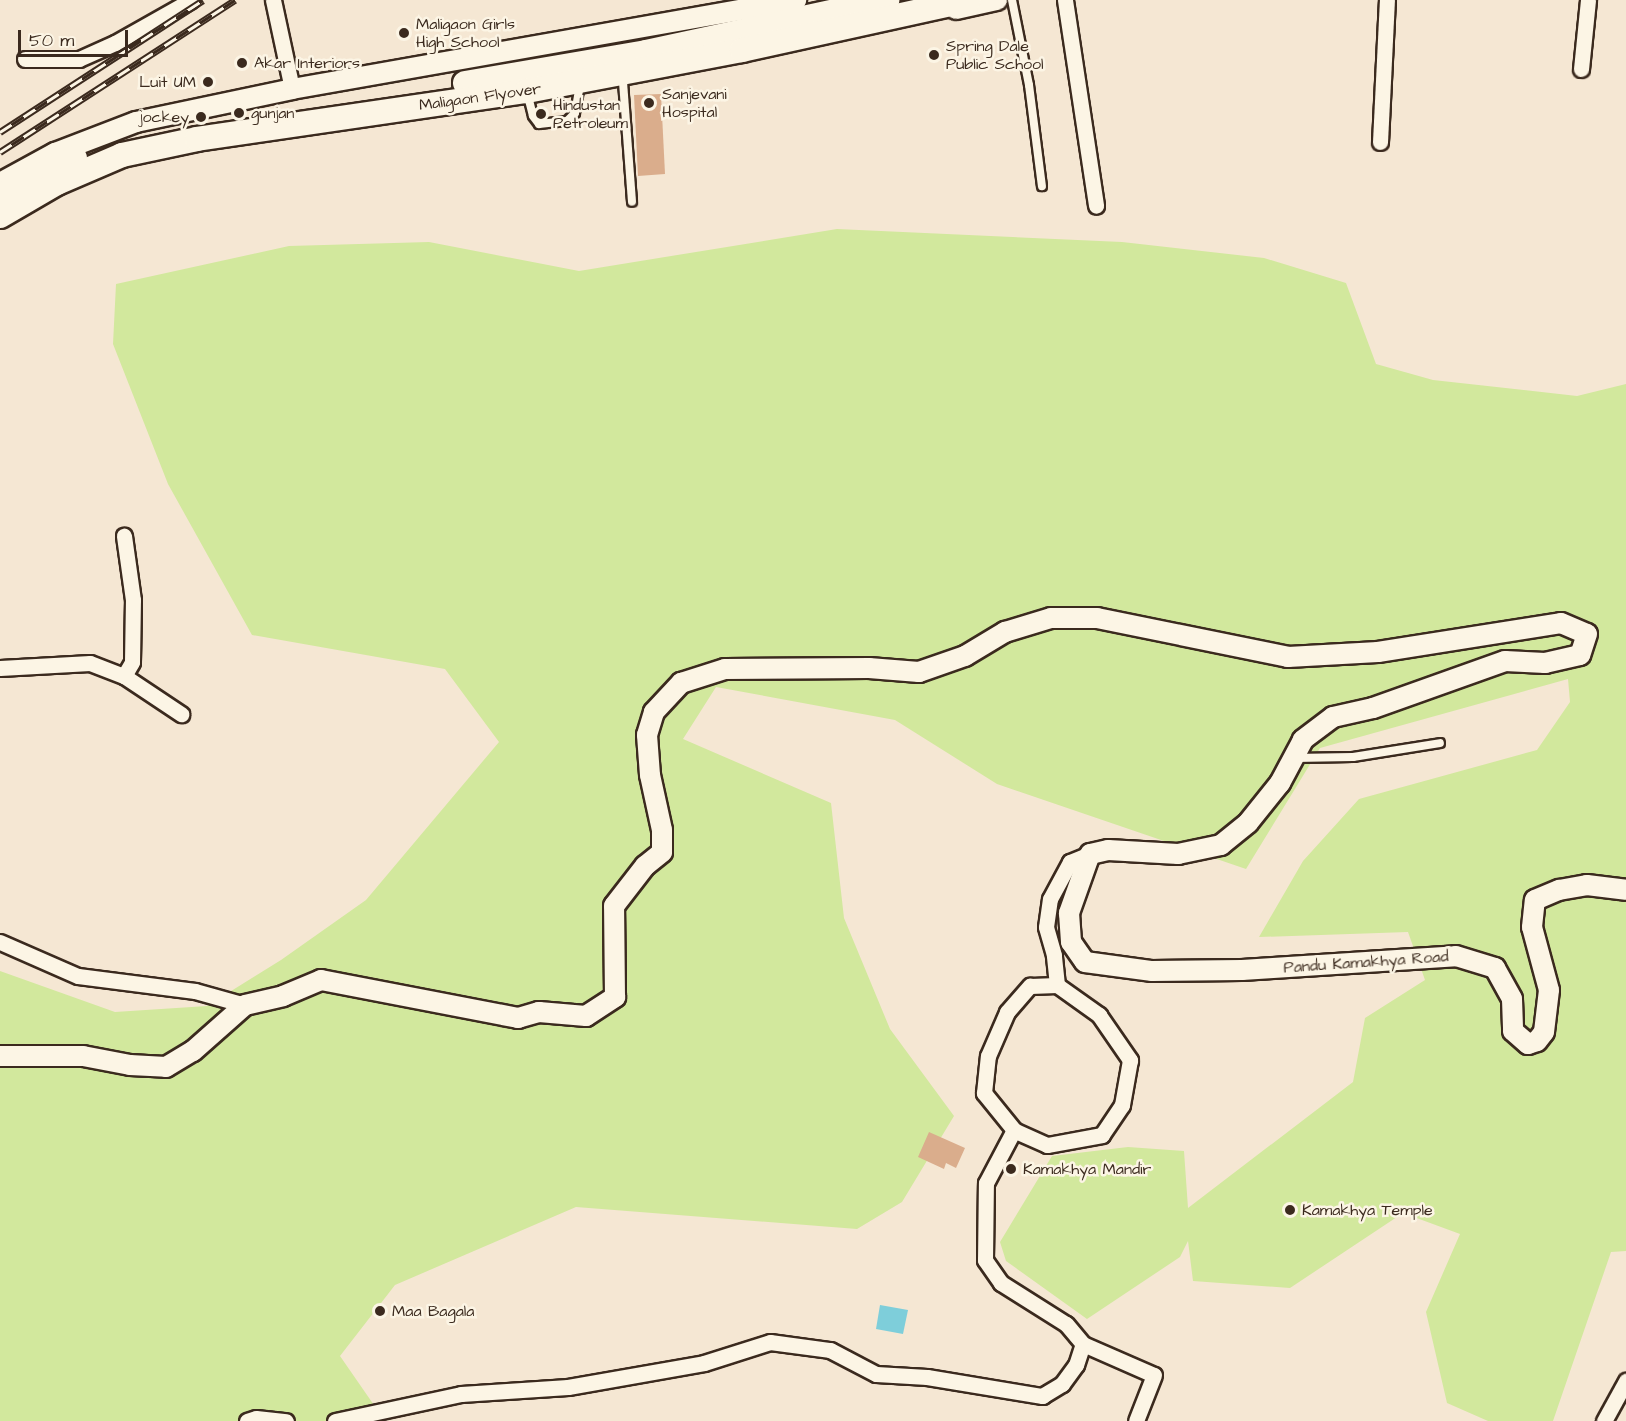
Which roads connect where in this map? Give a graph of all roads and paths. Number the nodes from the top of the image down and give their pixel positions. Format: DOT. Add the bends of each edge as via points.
graph roads {
  1 [pos="191,0"];
  2 [pos="273,0"];
  3 [pos="796,0"];
  4 [pos="887,0"];
  5 [pos="969,0"];
  6 [pos="997,0"];
  7 [pos="1012,0"];
  8 [pos="1065,0"];
  9 [pos="1388,0"];
  10 [pos="1588,0"];
  11 [pos="25,59"];
  12 [pos="1581,69"];
  13 [pos="623,82"];
  14 [pos="292,89"];
  15 [pos="1380,142"];
  16 [pos="0,183"];
  17 [pos="1042,186"];
  18 [pos="0,196"];
  19 [pos="632,202"];
  20 [pos="1096,206"];
  21 [pos="0,216"];
  22 [pos="0,227"];
  23 [pos="124,536"];
  24 [pos="0,668"];
  25 [pos="124,676"];
  26 [pos="181,714"];
  27 [pos="1440,743"];
  28 [pos="1292,758"];
  29 [pos="1090,854"];
  30 [pos="1626,890"];
  31 [pos="0,942"];
  32 [pos="1057,985"];
  33 [pos="245,1005"];
  34 [pos="0,1056"];
  35 [pos="1014,1130"];
  36 [pos="1083,1344"];
  37 [pos="1626,1381"];
  38 [pos="248,1421"];
  39 [pos="286,1421"];
  40 [pos="335,1421"];
  41 [pos="1136,1421"];
  42 [pos="1604,1421"];
  1 -- 11 [label="street" via="116,43 79,58"];
  2 -- 14 [label="street"];
  3 -- 14 [label="street"];
  4 -- 18 [label="main road, Maligaon Flyover" via="646,52 511,76 189,124 108,144 45,171"];
  5 -- 21 [label="main road, Maligaon Flyover" via="742,50 528,91 187,141 122,155 57,183"];
  6 -- 13 [label="street"];
  7 -- 17 [label="lane" via="1029,85"];
  8 -- 20 [label="street"];
  9 -- 15 [label="street"];
  10 -- 12 [label="street"];
  13 -- 19 [label="lane"];
  13 -- 22 [label="street" via="529,100 155,156 71,186"];
  14 -- 16 [label="street" via="136,122 55,153"];
  23 -- 25 [label="street" via="133,611 132,662"];
  24 -- 25 [label="street" via="90,663"];
  25 -- 26 [label="street"];
  27 -- 28 [label="lane" via="1353,757"];
  28 -- 29 [label="street" via="1280,783 1248,823 1221,845 1178,854 1108,850"];
  28 -- 33 [label="street" via="1303,740 1333,717 1373,708 1505,661 1545,663 1580,655 1587,634 1561,623 1378,652 1288,657 1097,618 1051,618 1005,632 965,656 918,672 869,668 725,669 681,683 654,712 647,735 662,852 645,866 614,906 615,997 586,1016 539,1012 518,1018 321,980 283,996"];
  29 -- 30 [label="street, Pandu Kamakhya Road" via="1069,913 1071,942 1085,962 1152,971 1242,970 1456,956 1495,968 1512,999 1513,1031 1528,1044 1544,1032 1549,990 1532,927 1535,900 1558,890 1587,885"];
  29 -- 32 [label="street" via="1070,862 1050,899 1046,927"];
  31 -- 33 [label="street" via="78,976 195,991"];
  32 -- 35 [label="street" via="1030,986 1007,1012 988,1056 984,1092"];
  32 -- 35 [label="street" via="1099,1015 1130,1060 1122,1105 1102,1135 1047,1145"];
  33 -- 34 [label="street" via="193,1051 166,1067 83,1056"];
  35 -- 36 [label="street" via="986,1183 985,1260 1001,1283 1066,1324"];
  36 -- 40 [label="street" via="1076,1365 1062,1384 1042,1396 927,1377 876,1374 830,1350 770,1342 704,1363 568,1387 461,1394"];
  36 -- 41 [label="street" via="1154,1375"];
  37 -- 42 [label="street"];
  38 -- 39 [label="street"];
}
